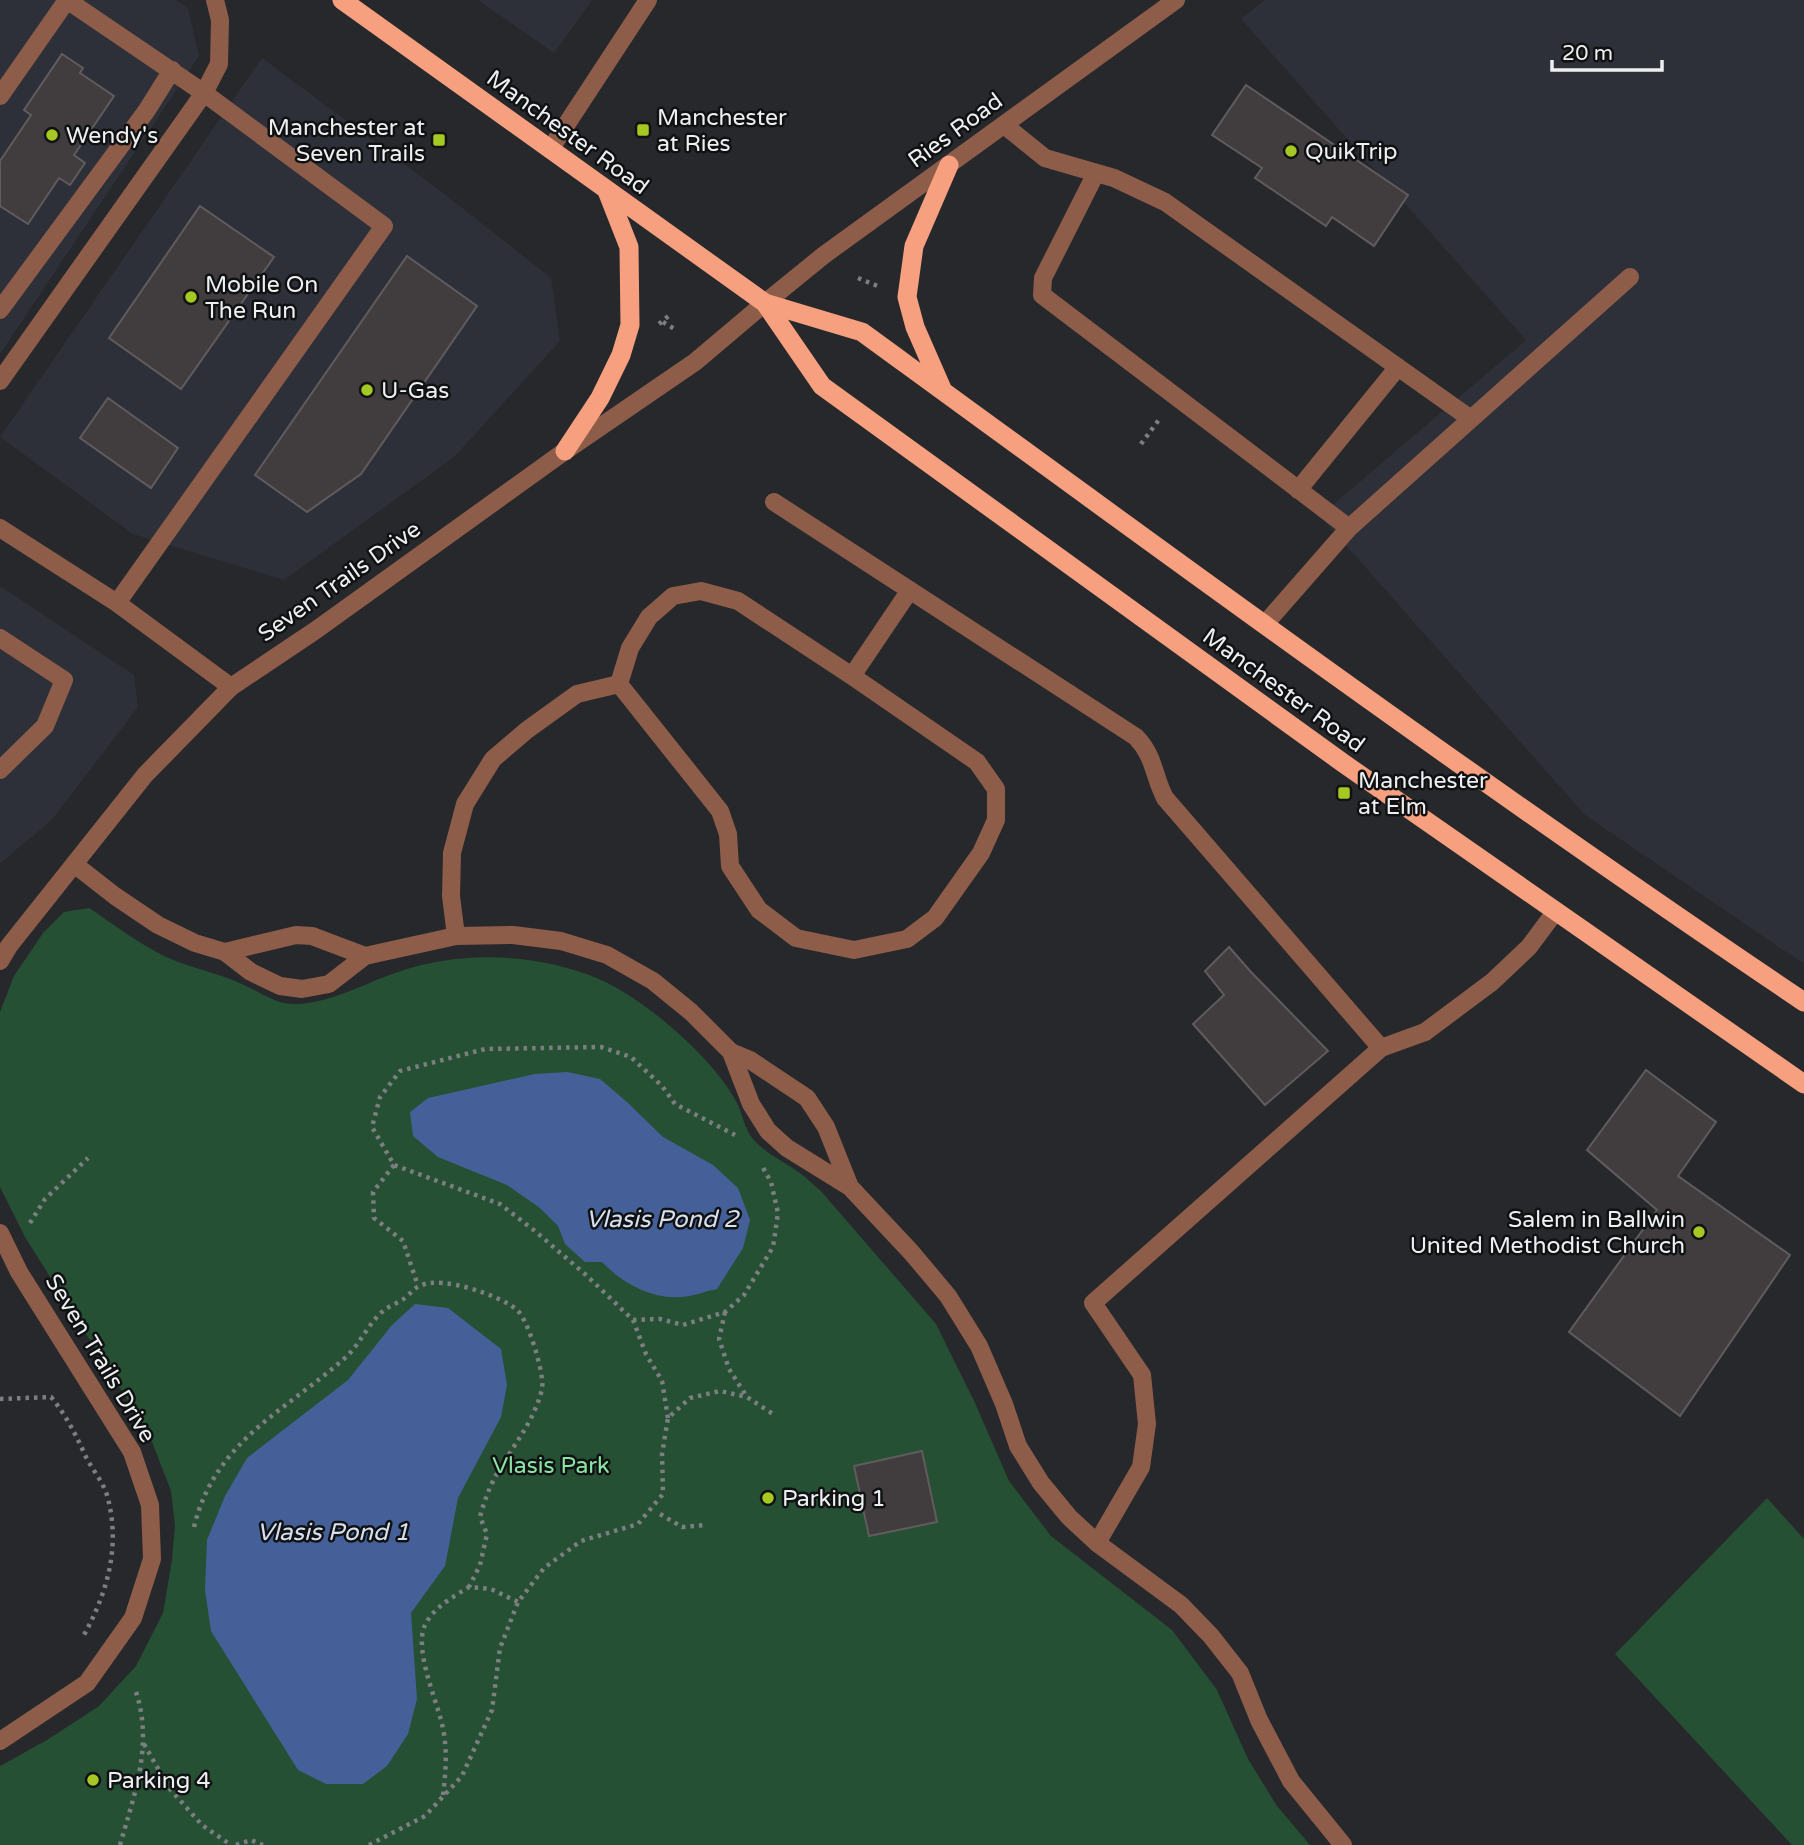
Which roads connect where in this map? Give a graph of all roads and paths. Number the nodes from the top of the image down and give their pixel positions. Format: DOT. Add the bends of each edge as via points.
graph roads {
  1 [pos="67,0"];
  2 [pos="215,0"];
  3 [pos="648,0"];
  4 [pos="1176,0"];
  5 [pos="350,2"];
  6 [pos="172,70"];
  7 [pos="204,93"];
  8 [pos="0,96"];
  9 [pos="1004,125"];
  10 [pos="551,148"];
  11 [pos="949,165"];
  12 [pos="1096,173"];
  13 [pos="607,190"];
  14 [pos="1630,277"];
  15 [pos="858,278"];
  16 [pos="890,290"];
  17 [pos="765,303"];
  18 [pos="0,310"];
  19 [pos="672,313"];
  20 [pos="676,330"];
  21 [pos="1398,367"];
  22 [pos="0,381"];
  23 [pos="943,392"];
  24 [pos="1471,419"];
  25 [pos="565,451"];
  26 [pos="1298,490"];
  27 [pos="774,502"];
  28 [pos="0,528"];
  29 [pos="1349,528"];
  30 [pos="910,590"];
  31 [pos="117,603"];
  32 [pos="1265,624"];
  33 [pos="0,638"];
  34 [pos="852,676"];
  35 [pos="619,684"];
  36 [pos="231,687"];
  37 [pos="0,770"];
  38 [pos="74,864"];
  39 [pos="1555,912"];
  40 [pos="456,936"];
  41 [pos="225,952"];
  42 [pos="365,956"];
  43 [pos="0,961"];
  44 [pos="1804,1002"];
  45 [pos="1381,1048"];
  46 [pos="731,1052"];
  47 [pos="1804,1084"];
  48 [pos="740,1139"];
  49 [pos="756,1153"];
  50 [pos="88,1158"];
  51 [pos="394,1165"];
  52 [pos="850,1187"];
  53 [pos="30,1223"];
  54 [pos="0,1233"];
  55 [pos="418,1286"];
  56 [pos="725,1312"];
  57 [pos="633,1320"];
  58 [pos="747,1396"];
  59 [pos="0,1399"];
  60 [pos="773,1414"];
  61 [pos="668,1418"];
  62 [pos="660,1514"];
  63 [pos="705,1525"];
  64 [pos="194,1527"];
  65 [pos="1097,1544"];
  66 [pos="469,1587"];
  67 [pos="518,1602"];
  68 [pos="82,1638"];
  69 [pos="135,1689"];
  70 [pos="0,1741"];
  71 [pos="144,1743"];
  72 [pos="443,1796"];
  73 [pos="120,1845"];
  74 [pos="233,1845"];
  75 [pos="263,1845"];
  76 [pos="369,1845"];
  77 [pos="1343,1845"];
  1 -- 6 [label="street"];
  1 -- 8 [label="street"];
  2 -- 7 [label="street" via="220,20 219,64"];
  3 -- 10 [label="street"];
  4 -- 9 [label="street, Ries Road"];
  5 -- 10 [label="highway, Manchester Road"];
  6 -- 7 [label="street"];
  6 -- 18 [label="street" via="148,110"];
  7 -- 22 [label="street"];
  7 -- 31 [label="street" via="384,226"];
  9 -- 11 [label="street, Ries Road"];
  9 -- 12 [label="street" via="1045,158"];
  10 -- 13 [label="highway, Manchester Road"];
  11 -- 17 [label="street, Ries Road"];
  11 -- 23 [label="highway" via="914,246 907,297"];
  12 -- 21 [label="street" via="1165,202"];
  12 -- 26 [label="street" via="1043,278 1042,295"];
  13 -- 17 [label="highway, Manchester Road"];
  13 -- 25 [label="highway" via="629,247 630,325 600,398"];
  14 -- 24 [label="street"];
  15 -- 16 [label="path"];
  17 -- 23 [label="highway, Manchester Road" via="862,332"];
  17 -- 25 [label="street, Seven Trails Drive" via="695,362"];
  17 -- 39 [label="highway, Manchester Road" via="822,386"];
  19 -- 20 [label="path" via="663,322"];
  21 -- 24 [label="street"];
  21 -- 26 [label="street"];
  23 -- 32 [label="highway, Manchester Road"];
  24 -- 29 [label="street"];
  25 -- 36 [label="street, Seven Trails Drive"];
  26 -- 29 [label="street"];
  27 -- 30 [label="street"];
  28 -- 31 [label="street"];
  29 -- 32 [label="street"];
  30 -- 34 [label="street"];
  30 -- 45 [label="street" via="1136,737 1147,749 1165,798"];
  31 -- 36 [label="street"];
  32 -- 44 [label="highway, Manchester Road"];
  33 -- 37 [label="street" via="64,680 45,726"];
  34 -- 35 [label="street" via="738,601 701,591 673,596 649,617 630,648"];
  34 -- 35 [label="street" via="977,762 996,789 996,820 981,853 935,918 907,939 854,950 796,938 759,910 730,866 728,834 720,811"];
  35 -- 40 [label="street" via="577,694 493,759 465,804 452,853"];
  36 -- 38 [label="street, Seven Trails Drive" via="145,775"];
  38 -- 41 [label="street" via="158,925"];
  38 -- 43 [label="street, Seven Trails Drive"];
  39 -- 45 [label="street" via="1529,947 1492,982 1425,1032"];
  39 -- 47 [label="highway, Manchester Road"];
  40 -- 42 [label="street"];
  40 -- 46 [label="street" via="513,935 561,941 607,955 653,981"];
  41 -- 42 [label="street" via="296,935 312,936"];
  41 -- 42 [label="street" via="270,982 303,989 329,984"];
  45 -- 65 [label="street" via="1093,1303 1142,1375 1147,1424 1141,1466"];
  46 -- 52 [label="street" via="751,1104 768,1131"];
  46 -- 52 [label="street" via="807,1098 826,1127"];
  48 -- 51 [label="path" via="675,1104 631,1056 601,1047 485,1049 400,1071 380,1097 373,1127"];
  49 -- 56 [label="path" via="771,1182 778,1213 773,1247 744,1295"];
  50 -- 53 [label="path" via="45,1199"];
  51 -- 55 [label="path" via="373,1192 374,1218 403,1241"];
  51 -- 57 [label="path" via="500,1204"];
  52 -- 65 [label="street" via="948,1296 979,1346 1018,1446 1041,1483"];
  54 -- 70 [label="street, Seven Trails Drive" via="19,1272 132,1452 150,1505 152,1559 133,1618 87,1684"];
  55 -- 64 [label="path" via="383,1310 349,1354 236,1447 219,1470"];
  55 -- 66 [label="path" via="476,1288 518,1310 535,1345 543,1386 528,1428 487,1493 480,1517 487,1534"];
  56 -- 57 [label="path" via="683,1325 660,1319"];
  56 -- 58 [label="path" via="719,1339 729,1369"];
  57 -- 61 [label="path" via="662,1381"];
  58 -- 60 [label="path"];
  58 -- 61 [label="path" via="720,1391 690,1398"];
  59 -- 68 [label="path" via="51,1397 106,1493 111,1565 101,1605"];
  61 -- 67 [label="path" via="662,1454 663,1494 638,1524 581,1541 544,1568"];
  62 -- 63 [label="path" via="682,1527"];
  65 -- 77 [label="street" via="1181,1605 1211,1636 1240,1673 1291,1781"];
  66 -- 67 [label="path" via="491,1589"];
  66 -- 72 [label="path" via="441,1605 424,1627 423,1659 442,1721 447,1760"];
  67 -- 72 [label="path" via="500,1648 492,1710 462,1776"];
  69 -- 71 [label="path" via="143,1711"];
  71 -- 73 [label="path"];
  71 -- 74 [label="path" via="169,1788 202,1825"];
  72 -- 76 [label="path" via="425,1816"];
  74 -- 75 [label="path" via="251,1840"];
}
